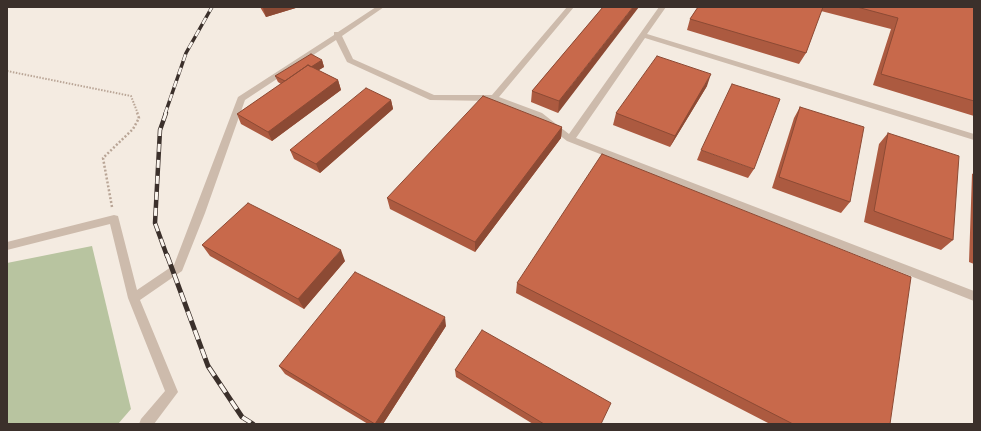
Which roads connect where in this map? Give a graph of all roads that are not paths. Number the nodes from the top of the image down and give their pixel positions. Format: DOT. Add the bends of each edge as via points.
graph roads {
  1 [pos="381,7"];
  2 [pos="571,7"];
  3 [pos="663,7"];
  4 [pos="337,34"];
  5 [pos="643,34"];
  6 [pos="494,98"];
  7 [pos="974,137"];
  8 [pos="570,139"];
  9 [pos="7,246"];
  10 [pos="974,296"];
  11 [pos="134,298"];
  12 [pos="146,424"];
  1 -- 4 [label="street"];
  2 -- 6 [label="street"];
  3 -- 5 [label="street"];
  4 -- 6 [label="street" via="350,60 433,98"];
  4 -- 11 [label="street" via="241,99 178,268"];
  5 -- 7 [label="street"];
  5 -- 8 [label="street"];
  6 -- 8 [label="street" via="539,115"];
  8 -- 10 [label="street"];
  9 -- 11 [label="street" via="114,219"];
  11 -- 12 [label="street" via="172,392"];
}
